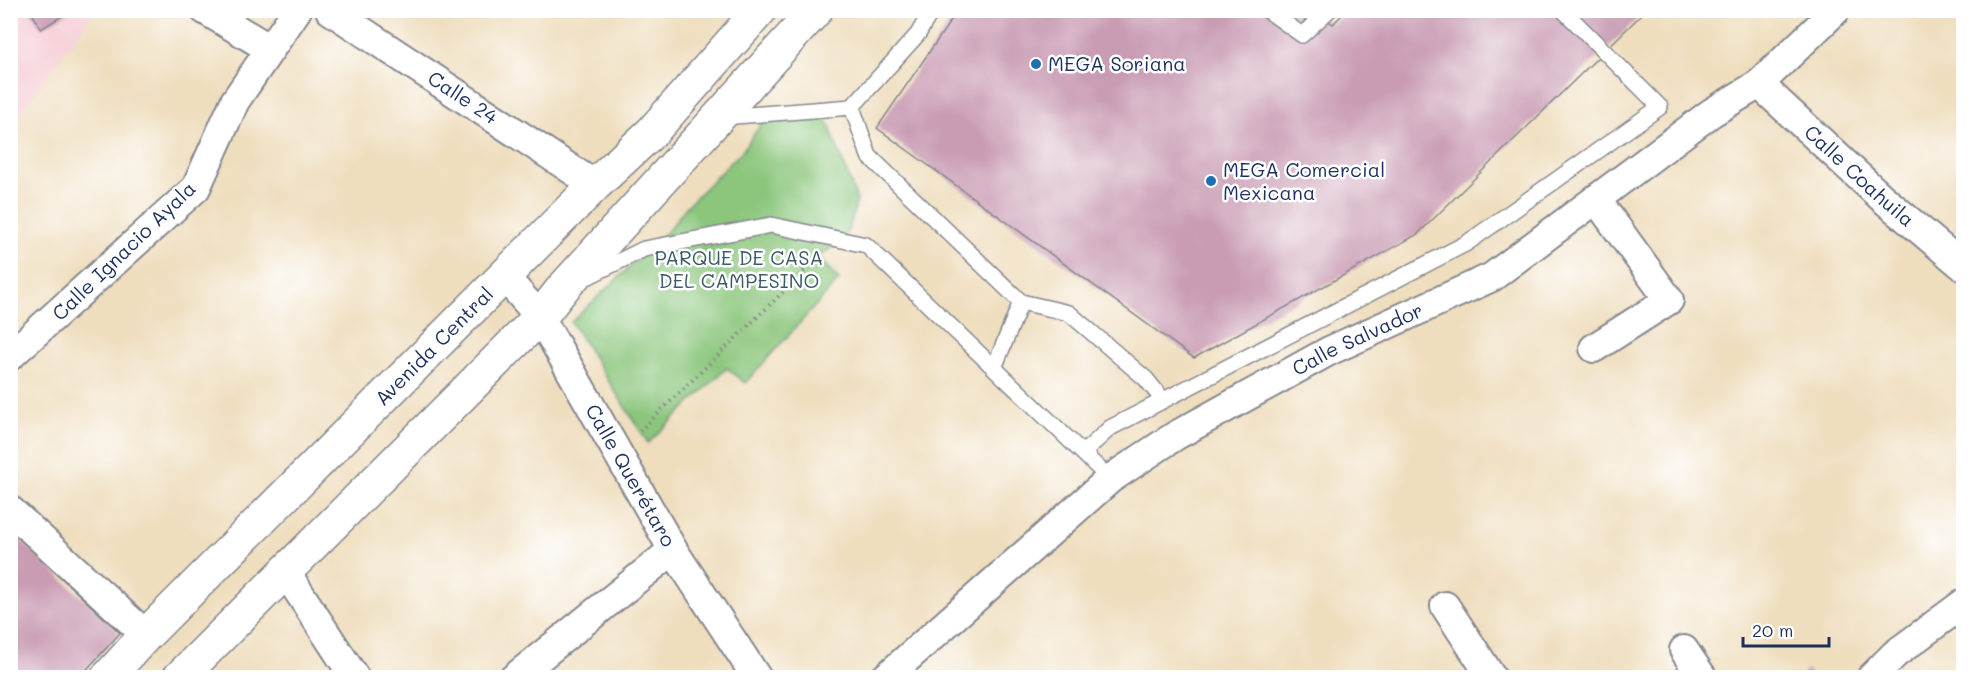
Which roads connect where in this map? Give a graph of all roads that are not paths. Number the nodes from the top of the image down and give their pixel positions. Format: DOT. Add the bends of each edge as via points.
graph roads {
  1 [pos="205,10"];
  2 [pos="297,10"];
  3 [pos="330,10"];
  4 [pos="760,10"];
  5 [pos="816,10"];
  6 [pos="932,10"];
  7 [pos="1267,10"];
  8 [pos="1329,10"];
  9 [pos="1563,10"];
  10 [pos="1836,10"];
  11 [pos="270,49"];
  12 [pos="1759,84"];
  13 [pos="852,107"];
  14 [pos="719,117"];
  15 [pos="595,185"];
  16 [pos="1596,200"];
  17 [pos="1964,267"];
  18 [pos="504,276"];
  19 [pos="563,288"];
  20 [pos="1021,302"];
  21 [pos="540,317"];
  22 [pos="16,344"];
  23 [pos="1594,348"];
  24 [pos="994,368"];
  25 [pos="1163,400"];
  26 [pos="1083,453"];
  27 [pos="1110,479"];
  28 [pos="10,510"];
  29 [pos="674,550"];
  30 [pos="285,571"];
  31 [pos="1964,603"];
  32 [pos="1445,606"];
  33 [pos="146,635"];
  34 [pos="1684,650"];
  35 [pos="107,678"];
  36 [pos="179,678"];
  37 [pos="355,678"];
  38 [pos="514,678"];
  39 [pos="757,678"];
  40 [pos="885,678"];
  41 [pos="1492,678"];
  42 [pos="1703,678"];
  43 [pos="1871,678"];
  1 -- 11 [label="street"];
  2 -- 11 [label="street, Calle Ignacio Ayala"];
  3 -- 15 [label="street, Calle 24"];
  4 -- 15 [label="main road, Avenida Central" via="652,132"];
  5 -- 14 [label="main road"];
  6 -- 13 [label="lane" via="918,34"];
  7 -- 8 [label="lane" via="1302,35"];
  9 -- 25 [label="lane" via="1660,107 1467,243"];
  10 -- 12 [label="street, Calle Salvador"];
  11 -- 22 [label="street, Calle Ignacio Ayala" via="235,101 196,188"];
  12 -- 16 [label="street, Calle Salvador" via="1711,113"];
  12 -- 17 [label="street, Calle Coahuila" via="1881,197"];
  13 -- 14 [label="lane"];
  13 -- 20 [label="lane" via="869,156"];
  14 -- 19 [label="main road"];
  15 -- 18 [label="main road, Avenida Central"];
  16 -- 23 [label="street" via="1670,300"];
  16 -- 27 [label="street, Calle Salvador" via="1492,277 1329,351 1175,436"];
  18 -- 21 [label="street, Calle Querétaro"];
  18 -- 33 [label="main road, Avenida Central"];
  19 -- 21 [label="main road"];
  19 -- 24 [label="lane" via="644,249 771,225 866,245"];
  20 -- 24 [label="lane"];
  20 -- 25 [label="lane" via="1069,313 1146,379"];
  21 -- 29 [label="street, Calle Querétaro"];
  21 -- 30 [label="main road"];
  24 -- 26 [label="lane"];
  25 -- 26 [label="lane" via="1110,428"];
  26 -- 27 [label="lane"];
  27 -- 40 [label="street, Calle Salvador"];
  28 -- 33 [label="street"];
  29 -- 38 [label="street"];
  29 -- 39 [label="street, Calle Querétaro"];
  30 -- 36 [label="main road"];
  30 -- 37 [label="street"];
  31 -- 43 [label="street" via="1895,654"];
  32 -- 41 [label="street"];
  33 -- 35 [label="main road, Avenida Central"];
  34 -- 42 [label="street"];
}
